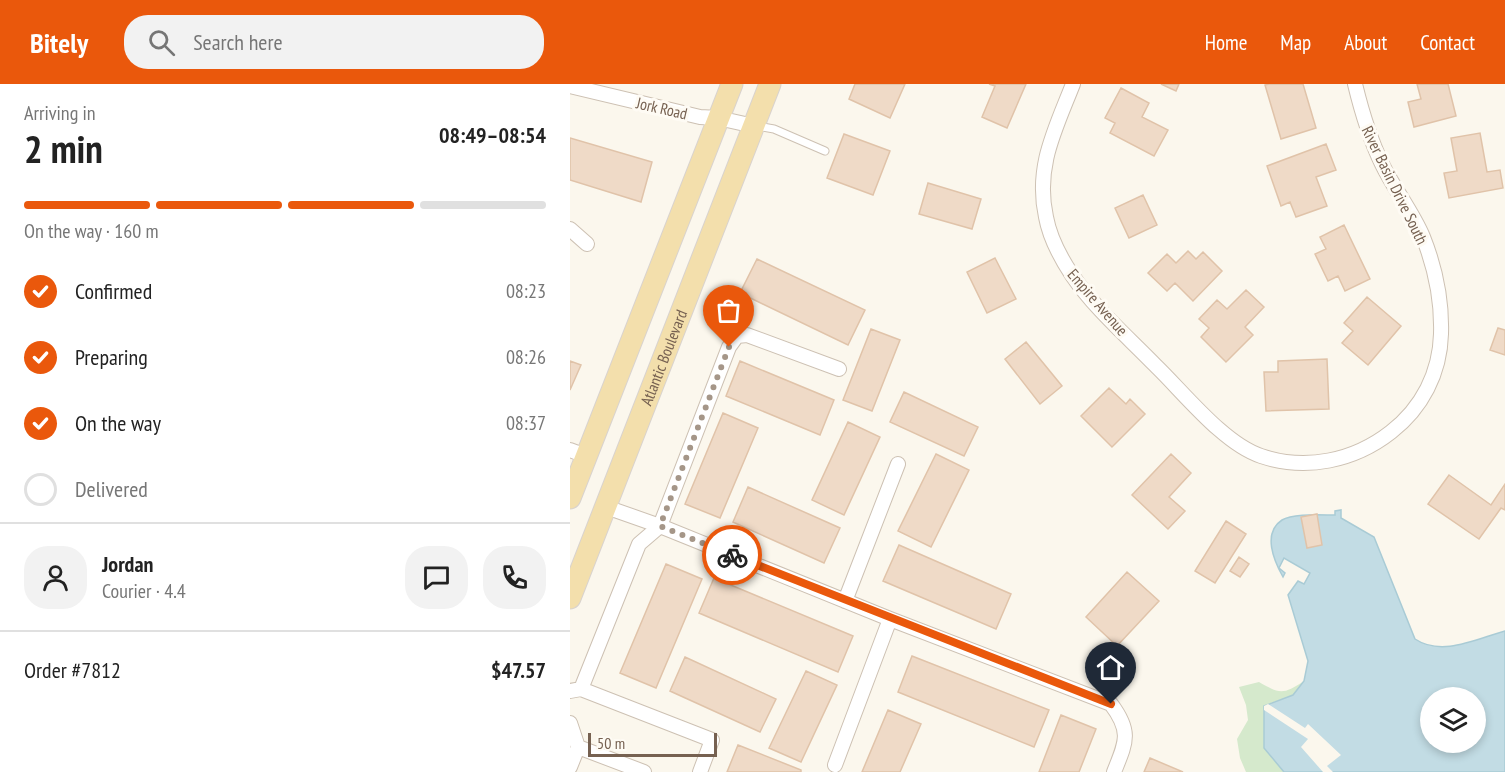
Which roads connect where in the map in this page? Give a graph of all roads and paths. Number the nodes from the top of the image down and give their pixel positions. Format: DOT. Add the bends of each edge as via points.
graph roads {
  1 [pos="732,84"];
  2 [pos="770,84"];
  3 [pos="1073,84"];
  4 [pos="1355,84"];
  5 [pos="570,86"];
  6 [pos="718,118"];
  7 [pos="754,126"];
  8 [pos="825,151"];
  9 [pos="570,229"];
  10 [pos="587,244"];
  11 [pos="839,369"];
  12 [pos="1241,446"];
  13 [pos="578,453"];
  14 [pos="898,464"];
  15 [pos="570,498"];
  16 [pos="606,507"];
  17 [pos="660,526"];
  18 [pos="570,598"];
  19 [pos="845,601"];
  20 [pos="890,619"];
  21 [pos="576,690"];
  22 [pos="570,723"];
  23 [pos="578,747"];
  24 [pos="835,765"];
  25 [pos="570,766"];
  26 [pos="644,772"];
  27 [pos="700,772"];
  28 [pos="1114,772"];
  1 -- 6 [label="main road"];
  2 -- 7 [label="main road, Atlantic Boulevard"];
  3 -- 12 [label="street, Empire Avenue" via="1045,155 1045,217 1054,246 1100,310"];
  4 -- 12 [label="street, River Basin Drive South" via="1364,122 1383,166 1422,236 1436,280 1441,334 1438,361 1417,407 1372,447 1329,462 1307,463 1260,456"];
  5 -- 6 [label="street, Jork Road"];
  6 -- 7 [label="street, Jork Road"];
  6 -- 13 [label="main road"];
  7 -- 8 [label="lane" via="774,129"];
  7 -- 16 [label="main road, Atlantic Boulevard"];
  9 -- 10 [label="street"];
  11 -- 17 [label="street" via="747,336 737,336 729,347"];
  13 -- 15 [label="main road"];
  14 -- 19 [label="street"];
  16 -- 17 [label="street"];
  16 -- 18 [label="main road, Atlantic Boulevard"];
  17 -- 19 [label="street"];
  17 -- 21 [label="street" via="639,544"];
  19 -- 20 [label="street"];
  20 -- 24 [label="street"];
  20 -- 28 [label="street" via="1111,704 1121,718 1126,741"];
  21 -- 27 [label="street" via="712,740"];
  22 -- 23 [label="street"];
  23 -- 25 [label="street"];
  23 -- 26 [label="street"];
}
